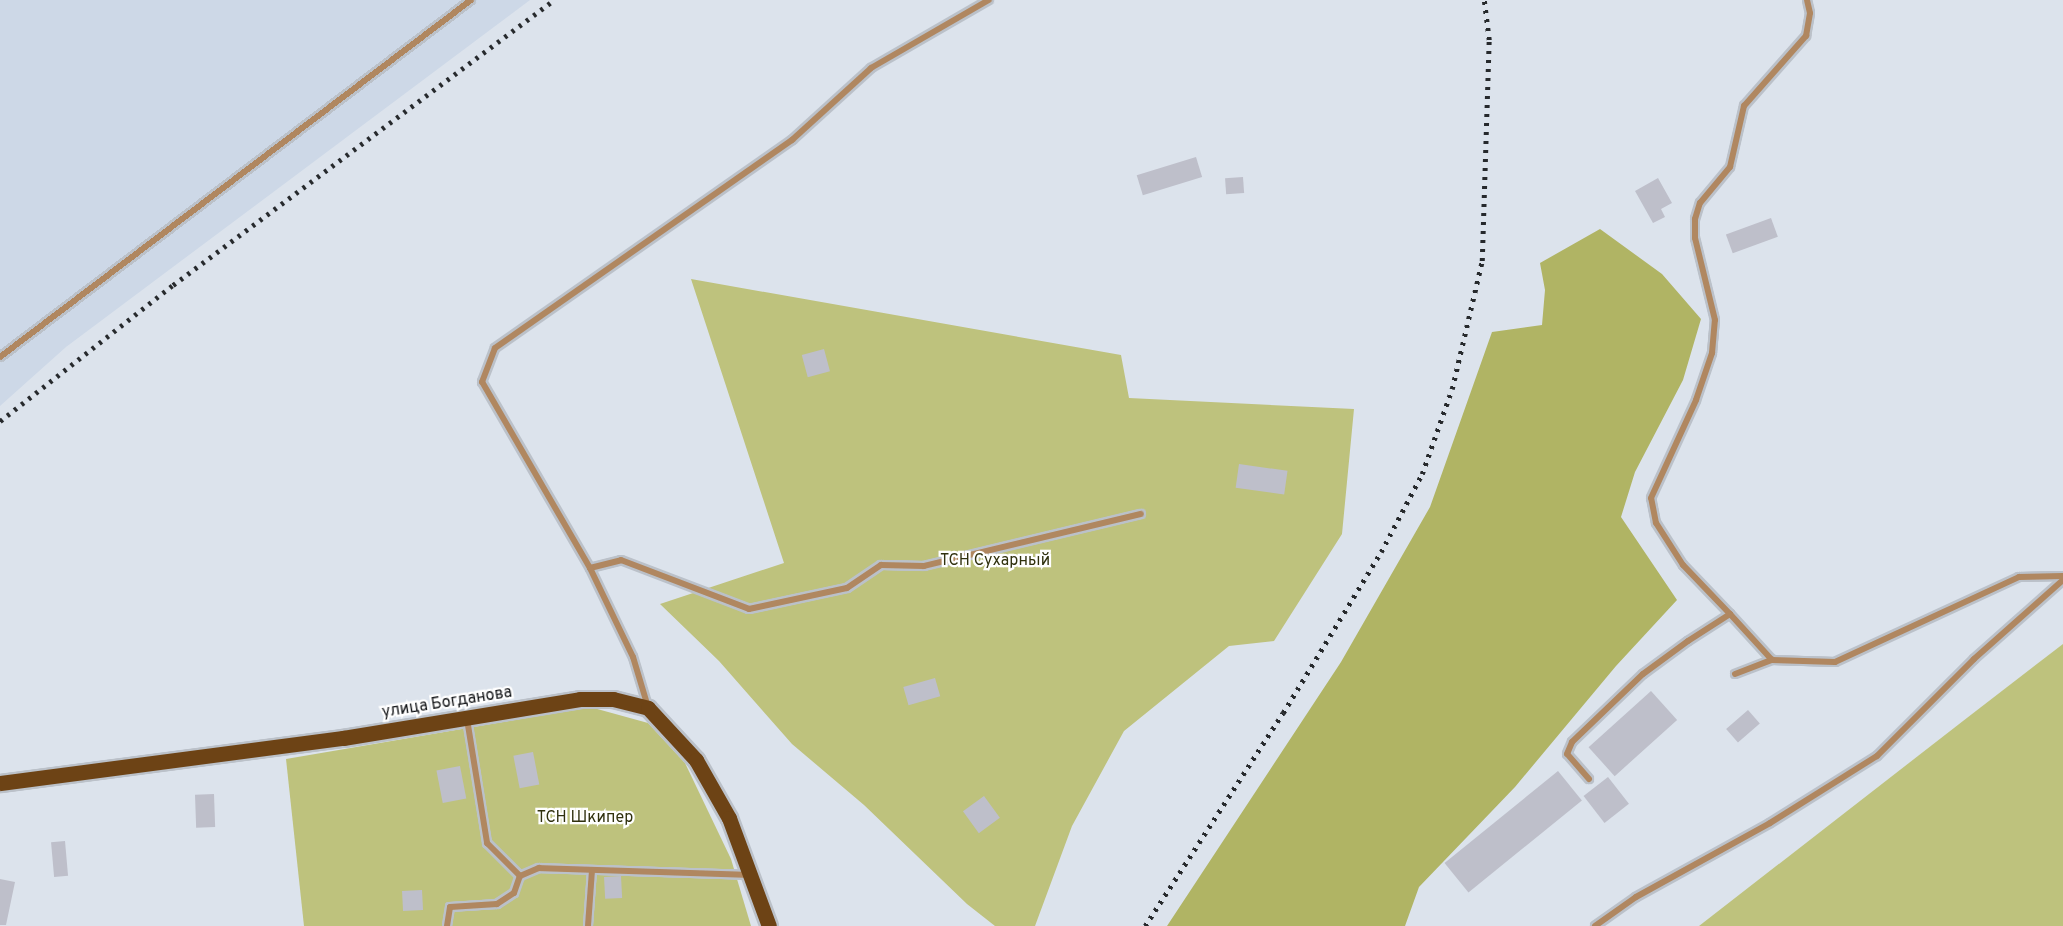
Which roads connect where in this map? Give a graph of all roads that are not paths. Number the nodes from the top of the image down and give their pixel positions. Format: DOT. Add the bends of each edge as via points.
graph roads {
  1 [pos="471,0"];
  2 [pos="988,0"];
  3 [pos="1807,0"];
  4 [pos="0,357"];
  5 [pos="1142,514"];
  6 [pos="590,568"];
  7 [pos="2063,578"];
  8 [pos="1730,614"];
  9 [pos="1772,660"];
  10 [pos="1735,674"];
  11 [pos="648,708"];
  12 [pos="467,718"];
  13 [pos="1589,779"];
  14 [pos="0,783"];
  15 [pos="592,870"];
  16 [pos="520,876"];
  17 [pos="753,876"];
  18 [pos="447,926"];
  19 [pos="588,926"];
  20 [pos="769,926"];
  21 [pos="1595,926"];
  1 -- 4 [label="lane"];
  2 -- 6 [label="lane" via="871,68 792,140 495,348 482,382"];
  3 -- 8 [label="lane" via="1810,14 1806,36 1744,106 1730,166 1700,203 1695,238 1715,320 1712,352 1696,400 1651,498 1656,523 1683,566"];
  5 -- 6 [label="lane" via="924,566 881,565 847,588 749,609 621,560"];
  6 -- 11 [label="lane" via="633,657"];
  7 -- 9 [label="lane" via="2019,577 1835,662"];
  7 -- 21 [label="lane" via="1974,659 1877,756 1770,823 1636,897"];
  8 -- 9 [label="lane"];
  8 -- 13 [label="lane" via="1643,674 1572,742 1567,754"];
  9 -- 10 [label="lane"];
  11 -- 12 [label="main road, улица Богданова" via="613,699 580,699"];
  11 -- 17 [label="main road" via="696,760 729,818"];
  12 -- 14 [label="main road, улица Богданова"];
  12 -- 16 [label="lane" via="487,843"];
  15 -- 16 [label="lane" via="539,868"];
  15 -- 17 [label="lane"];
  15 -- 19 [label="lane"];
  16 -- 18 [label="lane" via="514,892 497,904 450,907"];
  17 -- 20 [label="main road"];
}
